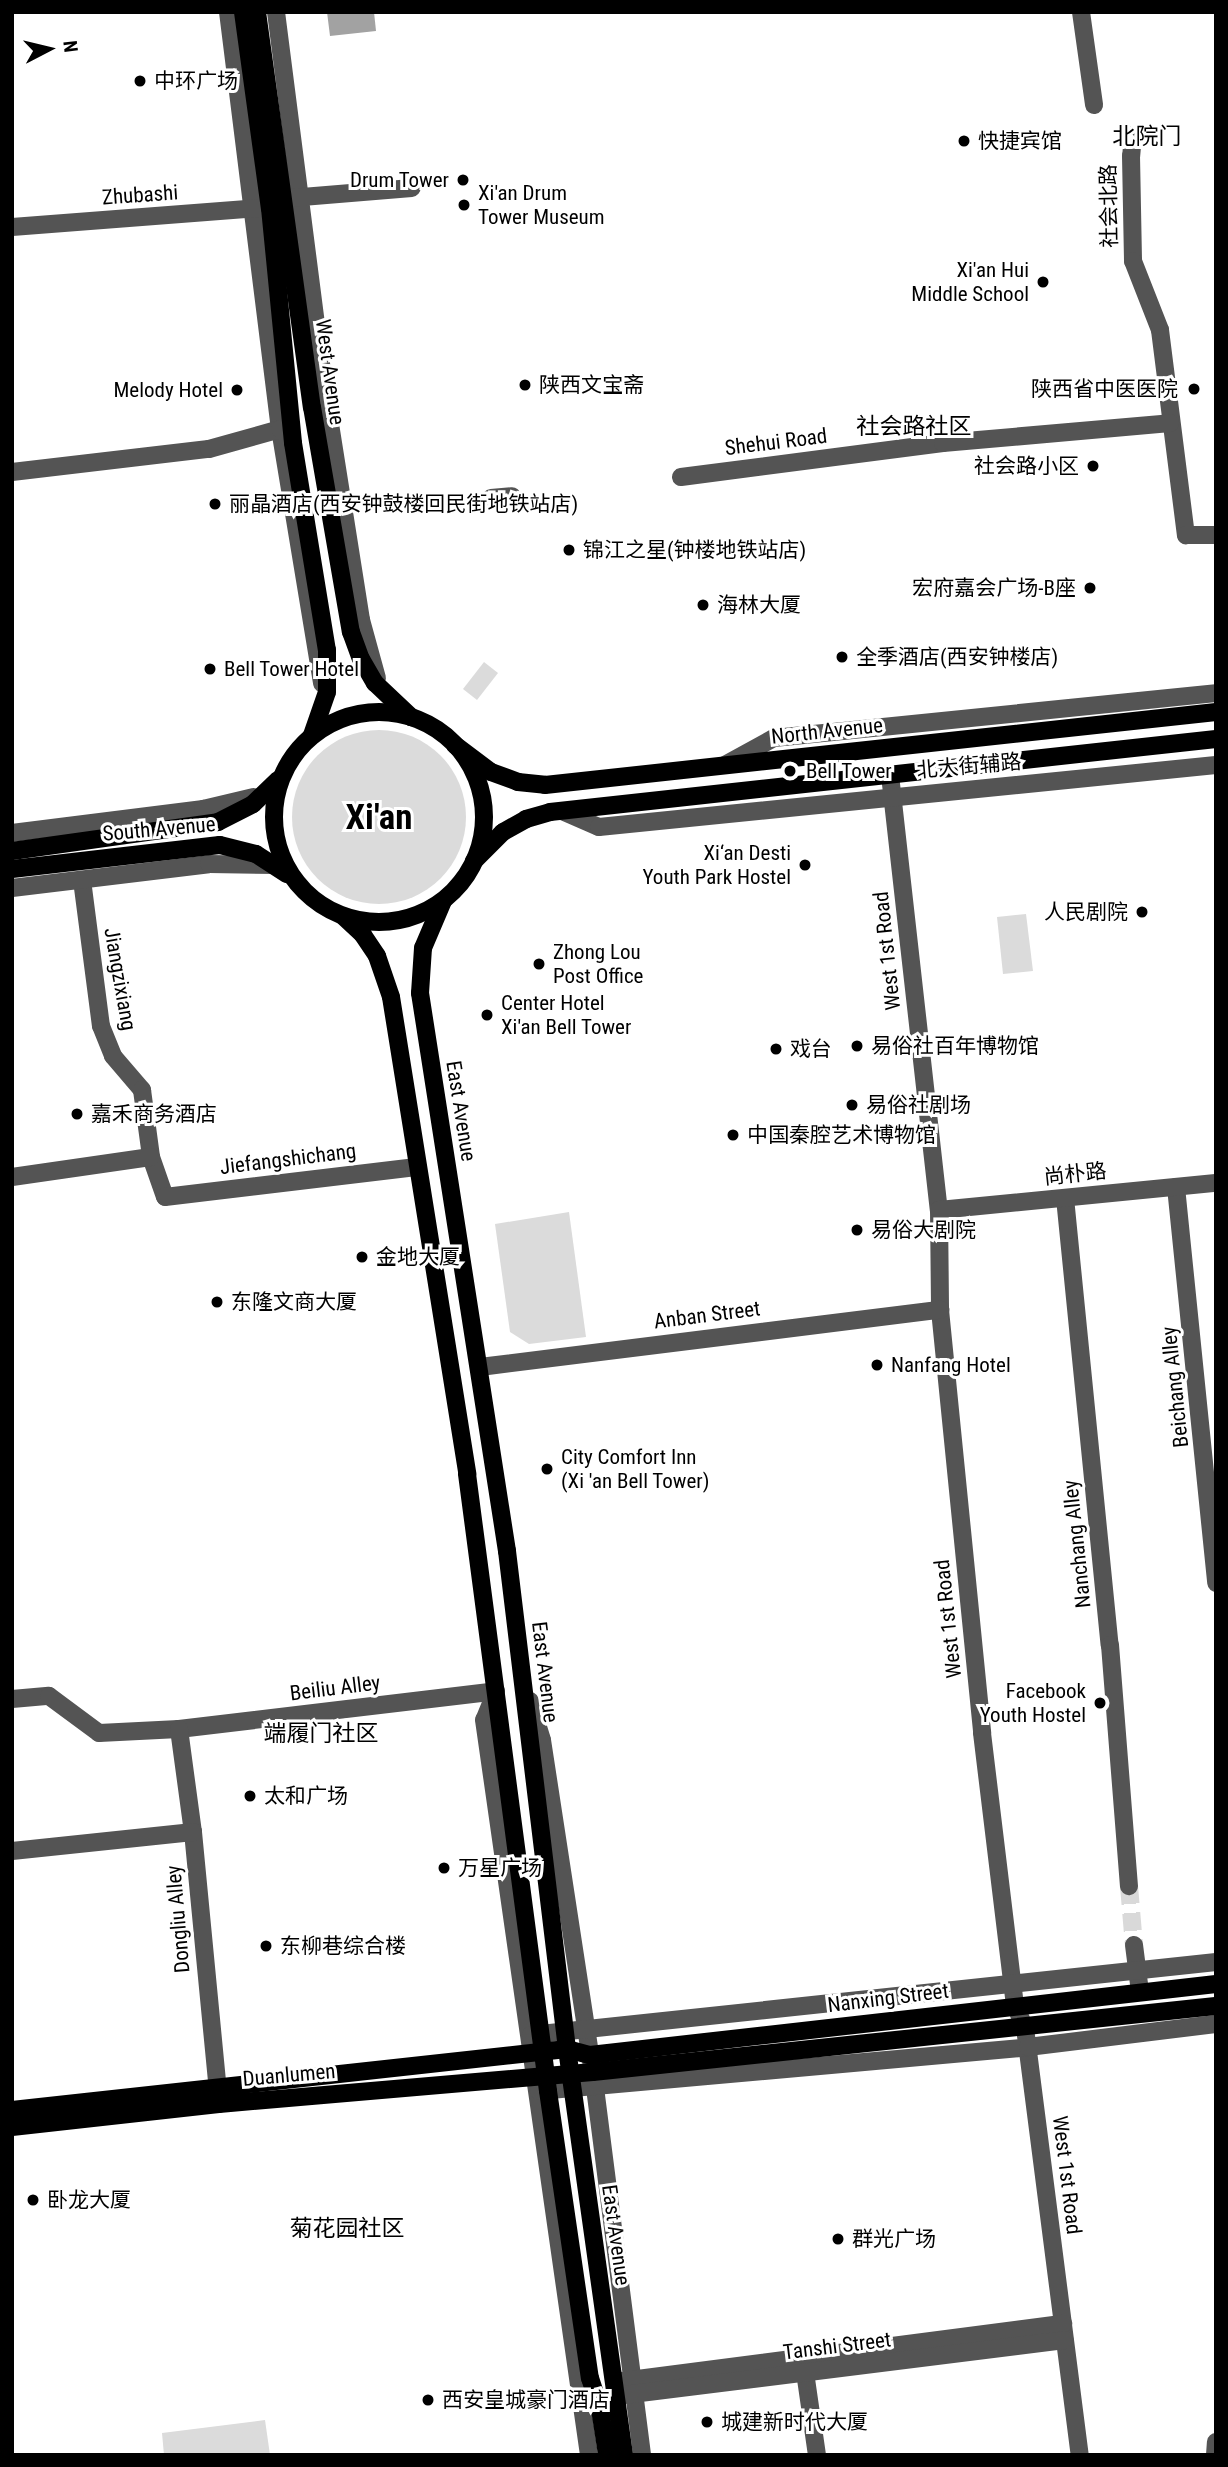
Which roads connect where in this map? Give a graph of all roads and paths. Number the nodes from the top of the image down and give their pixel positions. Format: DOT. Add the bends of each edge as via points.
graph roads {
  1 [pos="228,12"];
  2 [pos="243,12"];
  3 [pos="257,12"];
  4 [pos="276,12"];
  5 [pos="1081,12"];
  6 [pos="1094,105"];
  7 [pos="1133,135"];
  8 [pos="412,188"];
  9 [pos="285,201"];
  10 [pos="251,207"];
  11 [pos="12,226"];
  12 [pos="1170,423"];
  13 [pos="280,429"];
  14 [pos="293,443"];
  15 [pos="12,472"];
  16 [pos="681,477"];
  17 [pos="512,496"];
  18 [pos="491,498"];
  19 [pos="1216,535"];
  20 [pos="1216,693"];
  21 [pos="324,705"];
  22 [pos="1216,712"];
  23 [pos="411,716"];
  24 [pos="312,735"];
  25 [pos="1216,739"];
  26 [pos="455,745"];
  27 [pos="725,765"];
  28 [pos="1216,765"];
  29 [pos="285,768"];
  30 [pos="890,775"];
  31 [pos="270,789"];
  32 [pos="892,796"];
  33 [pos="562,811"];
  34 [pos="12,833"];
  35 [pos="12,851"];
  36 [pos="474,861"];
  37 [pos="276,865"];
  38 [pos="12,869"];
  39 [pos="82,880"];
  40 [pos="299,886"];
  41 [pos="12,888"];
  42 [pos="443,901"];
  43 [pos="344,917"];
  44 [pos="151,1157"];
  45 [pos="416,1167"];
  46 [pos="12,1177"];
  47 [pos="1216,1183"];
  48 [pos="1176,1187"];
  49 [pos="165,1197"];
  50 [pos="1065,1198"];
  51 [pos="939,1210"];
  52 [pos="940,1310"];
  53 [pos="480,1367"];
  54 [pos="1216,1583"];
  55 [pos="525,1685"];
  56 [pos="496,1691"];
  57 [pos="12,1699"];
  58 [pos="179,1729"];
  59 [pos="193,1832"];
  60 [pos="12,1851"];
  61 [pos="1129,1886"];
  62 [pos="1134,1945"];
  63 [pos="1216,1962"];
  64 [pos="1137,1971"];
  65 [pos="1216,1984"];
  66 [pos="1013,1986"];
  67 [pos="1140,1993"];
  68 [pos="1015,2005"];
  69 [pos="1216,2006"];
  70 [pos="1216,2024"];
  71 [pos="1025,2028"];
  72 [pos="586,2029"];
  73 [pos="566,2040"];
  74 [pos="537,2044"];
  75 [pos="1028,2047"];
  76 [pos="593,2071"];
  77 [pos="572,2080"];
  78 [pos="542,2083"];
  79 [pos="218,2097"];
  80 [pos="12,2110"];
  81 [pos="12,2127"];
  82 [pos="1064,2332"];
  83 [pos="805,2372"];
  84 [pos="634,2387"];
  85 [pos="613,2389"];
  86 [pos="1216,2442"];
  87 [pos="589,2455"];
  88 [pos="607,2455"];
  89 [pos="624,2455"];
  90 [pos="642,2455"];
  91 [pos="817,2455"];
  92 [pos="1080,2455"];
  93 [pos="1215,2455"];
  1 -- 10 [label="street"];
  2 -- 9 [label="main road, West Avenue"];
  3 -- 9 [label="main road, West Avenue"];
  4 -- 9 [label="street"];
  5 -- 6 [label="street"];
  7 -- 12 [label="street, 社会北路" via="1133,261 1160,330"];
  8 -- 9 [label="street, Zhubashi"];
  9 -- 10 [label="street, Zhubashi"];
  9 -- 14 [label="main road, West Avenue"];
  9 -- 23 [label="main road, West Avenue" via="312,407 351,632 367,671 384,694"];
  10 -- 11 [label="street, Zhubashi"];
  10 -- 13 [label="street"];
  12 -- 16 [label="street, Shehui Road" via="943,443"];
  12 -- 19 [label="street, 社会北路" via="1186,535"];
  13 -- 14 [label="street"];
  13 -- 15 [label="street" via="209,449"];
  13 -- 21 [label="street"];
  14 -- 21 [label="main road, West Avenue" via="327,650 329,678"];
  17 -- 18 [label="street"];
  20 -- 27 [label="street" via="774,738"];
  21 -- 24 [label="main road, West Avenue"];
  22 -- 27 [label="main road, North Avenue"];
  23 -- 24 [label="main road" via="391,712 349,715"];
  23 -- 26 [label="main road"];
  24 -- 29 [label="main road"];
  25 -- 30 [label="main road"];
  26 -- 27 [label="main road, North Avenue" via="491,772 531,785"];
  26 -- 36 [label="main road" via="473,770 482,800 483,831"];
  28 -- 32 [label="street, 北大街辅路"];
  29 -- 31 [label="main road, South Avenue"];
  29 -- 40 [label="main road" via="275,798 274,829 282,859"];
  30 -- 32 [label="street, West 1st Road"];
  30 -- 33 [label="main road"];
  31 -- 34 [label="street" via="232,805"];
  31 -- 35 [label="main road, South Avenue" via="244,810 218,822"];
  32 -- 33 [label="street, 北大街辅路" via="598,827"];
  32 -- 51 [label="street, West 1st Road"];
  33 -- 36 [label="main road" via="515,825"];
  36 -- 42 [label="main road"];
  37 -- 38 [label="main road, South Avenue" via="244,850 207,845"];
  37 -- 39 [label="street" via="225,862"];
  37 -- 40 [label="main road, South Avenue"];
  39 -- 41 [label="street"];
  39 -- 44 [label="street, Jiangzixiang" via="101,1026 113,1056 142,1090"];
  40 -- 43 [label="main road"];
  42 -- 43 [label="main road" via="401,920 378,923"];
  42 -- 53 [label="main road, East Avenue" via="423,948 420,993"];
  43 -- 45 [label="main road" via="370,945 388,983"];
  44 -- 46 [label="street"];
  44 -- 49 [label="street, Jiangzixiang"];
  45 -- 49 [label="street, Jiefangshichang"];
  45 -- 56 [label="main road" via="467,1474"];
  47 -- 48 [label="street, 尚朴路"];
  48 -- 50 [label="street, 尚朴路"];
  48 -- 54 [label="street, Beichang Alley"];
  50 -- 51 [label="street, 尚朴路"];
  50 -- 61 [label="street, Nanchang Alley"];
  51 -- 52 [label="street, West 1st Road"];
  52 -- 53 [label="street, Anban Street"];
  52 -- 66 [label="street, West 1st Road" via="982,1733"];
  53 -- 55 [label="main road, East Avenue"];
  55 -- 72 [label="street" via="542,1740"];
  55 -- 73 [label="main road, East Avenue"];
  56 -- 58 [label="street, Beiliu Alley"];
  56 -- 74 [label="main road"];
  57 -- 58 [label="street, Beiliu Alley" via="49,1696 99,1733"];
  58 -- 59 [label="street, Dongliu Alley"];
  59 -- 60 [label="street"];
  59 -- 79 [label="street, Dongliu Alley"];
  62 -- 64 [label="street"];
  63 -- 64 [label="street"];
  64 -- 66 [label="street"];
  64 -- 67 [label="street"];
  65 -- 67 [label="main road, Nanxing Street"];
  66 -- 68 [label="street, West 1st Road"];
  66 -- 72 [label="street"];
  67 -- 68 [label="main road, Nanxing Street"];
  68 -- 71 [label="street, West 1st Road"];
  68 -- 76 [label="main road, Nanxing Street"];
  69 -- 71 [label="main road, Nanxing Street"];
  70 -- 75 [label="street"];
  71 -- 75 [label="street, West 1st Road"];
  71 -- 76 [label="main road, Nanxing Street"];
  72 -- 73 [label="street"];
  72 -- 76 [label="street"];
  73 -- 74 [label="main road, Duanlumen"];
  73 -- 76 [label="main road, Nanxing Street"];
  73 -- 77 [label="main road, East Avenue"];
  74 -- 78 [label="street"];
  74 -- 79 [label="main road, Duanlumen"];
  75 -- 76 [label="street"];
  75 -- 82 [label="street, West 1st Road"];
  76 -- 77 [label="street"];
  76 -- 84 [label="street"];
  77 -- 78 [label="street"];
  77 -- 85 [label="main road, East Avenue"];
  78 -- 79 [label="main road, Duanlumen"];
  78 -- 87 [label="street"];
  78 -- 88 [label="main road"];
  79 -- 80 [label="main road, Duanlumen"];
  79 -- 81 [label="main road, Duanlumen"];
  82 -- 83 [label="street, Tanshi Street"];
  82 -- 84 [label="street, Tanshi Street"];
  82 -- 92 [label="street, West 1st Road"];
  83 -- 84 [label="street, Tanshi Street"];
  83 -- 91 [label="street"];
  84 -- 85 [label="street, Tanshi Street"];
  84 -- 90 [label="street"];
  85 -- 89 [label="main road, East Avenue"];
  86 -- 93 [label="street"];
}
